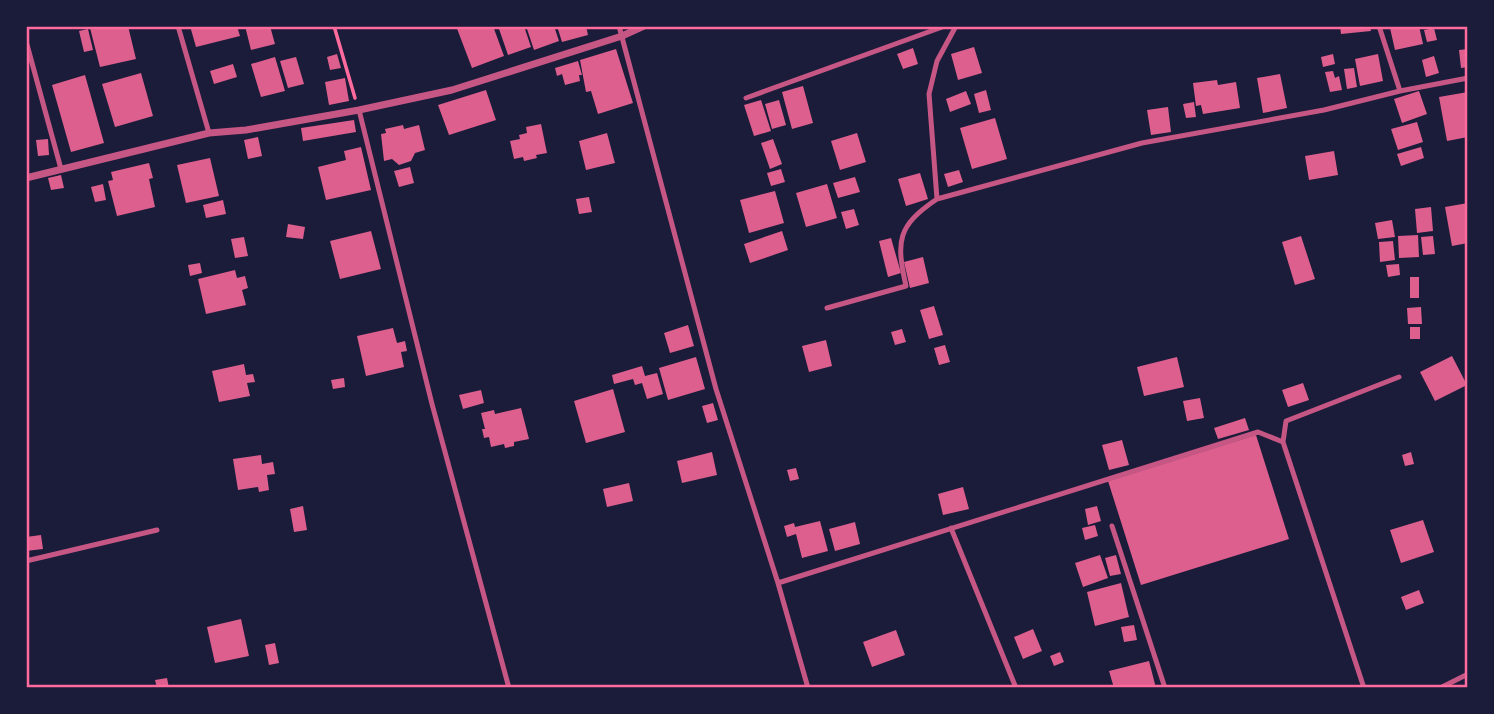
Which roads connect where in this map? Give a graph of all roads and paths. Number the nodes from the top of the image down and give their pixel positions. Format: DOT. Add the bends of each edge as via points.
graph roads {
  1 [pos="178,26"];
  2 [pos="334,26"];
  3 [pos="619,26"];
  4 [pos="644,26"];
  5 [pos="945,26"];
  6 [pos="956,26"];
  7 [pos="1379,26"];
  8 [pos="622,36"];
  9 [pos="26,41"];
  10 [pos="1468,78"];
  11 [pos="1400,91"];
  12 [pos="746,98"];
  13 [pos="359,110"];
  14 [pos="209,133"];
  15 [pos="61,169"];
  16 [pos="26,178"];
  17 [pos="937,199"];
  18 [pos="827,308"];
  19 [pos="1399,377"];
  20 [pos="1283,442"];
  21 [pos="1112,526"];
  22 [pos="951,528"];
  23 [pos="157,530"];
  24 [pos="26,561"];
  25 [pos="778,583"];
  26 [pos="1468,674"];
  27 [pos="509,688"];
  28 [pos="808,688"];
  29 [pos="1016,688"];
  30 [pos="1165,688"];
  31 [pos="1364,688"];
  32 [pos="1440,688"];
  1 -- 14 [label="lane"];
  2 -- 13 [label="path"];
  3 -- 8 [label="lane"];
  4 -- 8 [label="street"];
  5 -- 12 [label="lane"];
  6 -- 17 [label="lane" via="937,61 929,94"];
  7 -- 11 [label="lane"];
  8 -- 13 [label="street" via="452,90"];
  8 -- 25 [label="lane" via="716,389"];
  9 -- 15 [label="lane"];
  10 -- 11 [label="lane"];
  11 -- 17 [label="lane" via="1324,110 1142,143"];
  13 -- 14 [label="street"];
  13 -- 27 [label="lane"];
  14 -- 15 [label="street"];
  15 -- 16 [label="street"];
  17 -- 18 [label="lane" via="906,226 899,253 906,286"];
  19 -- 20 [label="lane" via="1286,421"];
  20 -- 22 [label="lane" via="1258,432"];
  20 -- 31 [label="lane"];
  21 -- 30 [label="lane"];
  22 -- 25 [label="lane"];
  22 -- 29 [label="lane"];
  23 -- 24 [label="lane"];
  25 -- 28 [label="lane"];
  26 -- 32 [label="lane"];
}
